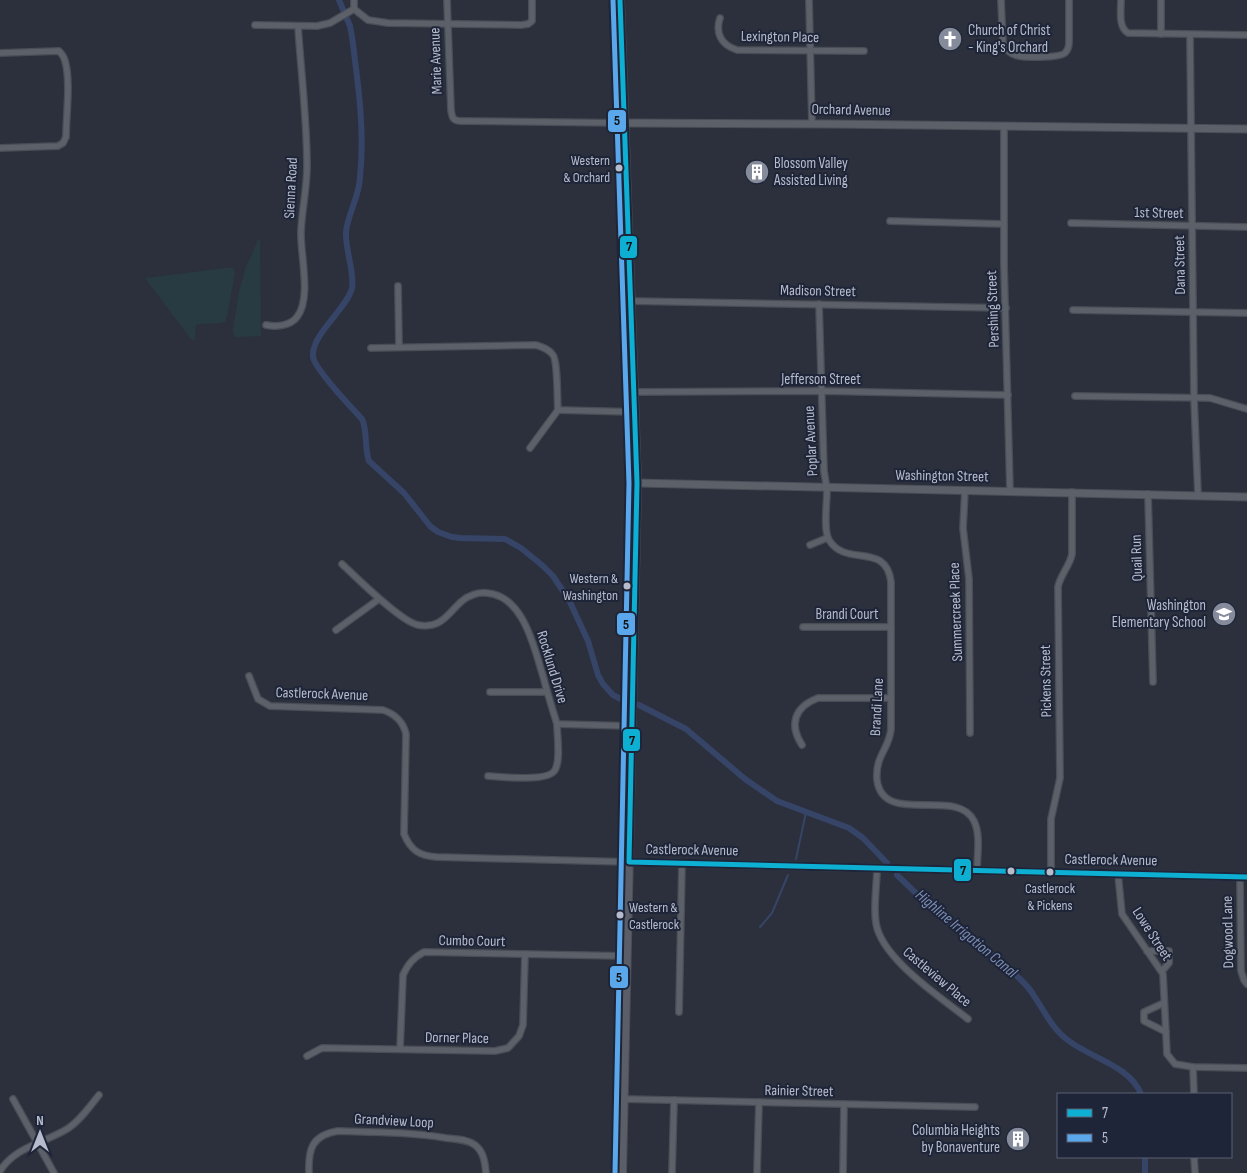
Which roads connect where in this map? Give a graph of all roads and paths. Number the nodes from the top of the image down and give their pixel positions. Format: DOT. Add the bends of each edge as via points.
graph roads {
  1 [pos="354,0"];
  2 [pos="447,0"];
  3 [pos="532,0"];
  4 [pos="620,0"];
  5 [pos="809,0"];
  6 [pos="1001,0"];
  7 [pos="1069,0"];
  8 [pos="1121,0"];
  9 [pos="1161,0"];
  10 [pos="354,10"];
  11 [pos="720,18"];
  12 [pos="447,24"];
  13 [pos="255,25"];
  14 [pos="298,26"];
  15 [pos="1161,34"];
  16 [pos="1190,35"];
  17 [pos="1247,35"];
  18 [pos="810,50"];
  19 [pos="864,51"];
  20 [pos="0,53"];
  21 [pos="455,120"];
  22 [pos="624,123"];
  23 [pos="812,124"];
  24 [pos="1004,126"];
  25 [pos="1192,129"];
  26 [pos="1247,129"];
  27 [pos="0,148"];
  28 [pos="890,221"];
  29 [pos="1071,223"];
  30 [pos="1004,224"];
  31 [pos="1192,226"];
  32 [pos="1247,227"];
  33 [pos="398,286"];
  34 [pos="630,301"];
  35 [pos="819,304"];
  36 [pos="1006,308"];
  37 [pos="1073,310"];
  38 [pos="1193,312"];
  39 [pos="1247,313"];
  40 [pos="266,324"];
  41 [pos="399,347"];
  42 [pos="371,348"];
  43 [pos="821,391"];
  44 [pos="634,392"];
  45 [pos="1008,395"];
  46 [pos="1075,396"];
  47 [pos="1194,398"];
  48 [pos="1247,409"];
  49 [pos="558,410"];
  50 [pos="634,412"];
  51 [pos="530,448"];
  52 [pos="637,483"];
  53 [pos="827,488"];
  54 [pos="965,490"];
  55 [pos="1010,491"];
  56 [pos="1072,492"];
  57 [pos="1148,494"];
  58 [pos="1198,495"];
  59 [pos="1247,497"];
  60 [pos="827,538"];
  61 [pos="810,545"];
  62 [pos="342,564"];
  63 [pos="379,599"];
  64 [pos="803,626"];
  65 [pos="891,627"];
  66 [pos="336,630"];
  67 [pos="249,676"];
  68 [pos="1153,682"];
  69 [pos="490,692"];
  70 [pos="547,692"];
  71 [pos="891,698"];
  72 [pos="557,724"];
  73 [pos="631,726"];
  74 [pos="970,733"];
  75 [pos="802,745"];
  76 [pos="488,776"];
  77 [pos="629,862"];
  78 [pos="682,863"];
  79 [pos="877,868"];
  80 [pos="978,871"];
  81 [pos="1051,873"];
  82 [pos="1118,874"];
  83 [pos="1243,877"];
  84 [pos="1147,951"];
  85 [pos="525,954"];
  86 [pos="626,956"];
  87 [pos="1162,971"];
  88 [pos="1247,984"];
  89 [pos="1164,1003"];
  90 [pos="679,1012"];
  91 [pos="968,1019"];
  92 [pos="1166,1032"];
  93 [pos="400,1050"];
  94 [pos="307,1056"];
  95 [pos="1194,1067"];
  96 [pos="1247,1068"];
  97 [pos="1194,1093"];
  98 [pos="99,1095"];
  99 [pos="13,1099"];
  100 [pos="623,1099"];
  101 [pos="674,1100"];
  102 [pos="759,1102"];
  103 [pos="844,1104"];
  104 [pos="975,1107"];
  105 [pos="36,1144"];
  106 [pos="1194,1158"];
  107 [pos="0,1171"];
  108 [pos="54,1173"];
  109 [pos="309,1173"];
  110 [pos="486,1173"];
  111 [pos="622,1173"];
  112 [pos="672,1173"];
  113 [pos="757,1173"];
  114 [pos="842,1173"];
  115 [pos="1194,1173"];
  1 -- 10 [label="street"];
  2 -- 12 [label="street, Marie Avenue"];
  3 -- 12 [label="street" via="532,21 528,24"];
  4 -- 22 [label="main road"];
  5 -- 18 [label="street"];
  6 -- 7 [label="street" via="1003,45 1010,53 1022,57 1065,53 1069,42"];
  8 -- 15 [label="street" via="1121,24 1125,31"];
  9 -- 15 [label="street"];
  10 -- 12 [label="street" via="368,20"];
  10 -- 14 [label="street" via="323,24"];
  11 -- 18 [label="street, Lexington Place" via="718,30 722,40 732,48"];
  12 -- 21 [label="street, Marie Avenue" via="451,110"];
  13 -- 14 [label="street"];
  14 -- 40 [label="street, Sienna Road" via="307,167 301,229 304,296 297,317 276,326"];
  15 -- 16 [label="street"];
  16 -- 17 [label="street"];
  16 -- 25 [label="street, Dana Street"];
  18 -- 19 [label="street, Lexington Place"];
  18 -- 23 [label="street"];
  20 -- 27 [label="street" via="58,51 66,64 66,137 63,143 58,146"];
  21 -- 22 [label="street, Orchard Avenue"];
  22 -- 23 [label="street, Orchard Avenue"];
  22 -- 34 [label="main road"];
  23 -- 24 [label="street, Orchard Avenue"];
  24 -- 25 [label="street, Orchard Avenue"];
  24 -- 30 [label="street, Pershing Street"];
  25 -- 26 [label="street, Orchard Avenue"];
  25 -- 31 [label="street, Dana Street"];
  28 -- 30 [label="street"];
  29 -- 31 [label="street, 1st Street"];
  30 -- 36 [label="street, Pershing Street"];
  31 -- 32 [label="street, 1st Street"];
  31 -- 38 [label="street, Dana Street"];
  33 -- 41 [label="street"];
  34 -- 35 [label="street, Madison Street"];
  34 -- 44 [label="main road"];
  35 -- 36 [label="street, Madison Street"];
  35 -- 43 [label="street, Poplar Avenue"];
  36 -- 45 [label="street, Pershing Street"];
  37 -- 38 [label="street"];
  38 -- 39 [label="street"];
  38 -- 47 [label="street, Dana Street"];
  41 -- 42 [label="street"];
  41 -- 49 [label="street" via="536,345 548,350 555,359"];
  43 -- 44 [label="street, Jefferson Street"];
  43 -- 45 [label="street, Jefferson Street"];
  43 -- 53 [label="street, Poplar Avenue"];
  44 -- 50 [label="main road"];
  45 -- 55 [label="street, Pershing Street"];
  46 -- 47 [label="street"];
  47 -- 48 [label="street" via="1214,398"];
  47 -- 58 [label="street, Dana Street"];
  49 -- 50 [label="street"];
  49 -- 51 [label="street"];
  50 -- 52 [label="main road"];
  52 -- 53 [label="street, Washington Street"];
  52 -- 73 [label="main road"];
  53 -- 54 [label="street, Washington Street"];
  53 -- 60 [label="street"];
  54 -- 55 [label="street, Washington Street"];
  54 -- 74 [label="street, Summercreek Place" via="963,528 969,579"];
  55 -- 56 [label="street, Washington Street"];
  56 -- 57 [label="street, Washington Street"];
  56 -- 81 [label="street, Pickens Street" via="1072,554 1058,587 1060,778 1051,819"];
  57 -- 58 [label="street, Washington Street"];
  57 -- 68 [label="street, Quail Run"];
  58 -- 59 [label="street, Washington Street"];
  60 -- 61 [label="street"];
  60 -- 65 [label="street, Brandi Lane" via="842,552 875,558 887,568 891,582"];
  62 -- 63 [label="street, Rocklund Drive"];
  63 -- 66 [label="street"];
  63 -- 70 [label="street, Rocklund Drive" via="410,622 424,626 441,623 470,596 490,593 505,599 525,622"];
  64 -- 65 [label="street, Brandi Court"];
  65 -- 71 [label="street, Brandi Lane"];
  67 -- 77 [label="street, Castlerock Avenue" via="258,699 270,706 383,710 400,720 406,734 404,834 418,854"];
  69 -- 70 [label="street"];
  70 -- 72 [label="street, Rocklund Drive"];
  71 -- 75 [label="street" via="818,698 810,701 803,705 795,722 796,735"];
  71 -- 80 [label="street, Brandi Lane" via="891,737 878,765 881,790 892,801 903,805 952,806 966,811 977,829"];
  72 -- 73 [label="street, Rocklund Drive"];
  72 -- 76 [label="street" via="554,773 544,777"];
  73 -- 77 [label="main road"];
  77 -- 78 [label="street, Castlerock Avenue"];
  77 -- 86 [label="main road"];
  78 -- 79 [label="street, Castlerock Avenue"];
  78 -- 90 [label="street"];
  79 -- 80 [label="street, Castlerock Avenue"];
  79 -- 91 [label="street, Castleview Place" via="876,922 884,944 898,962"];
  80 -- 81 [label="street, Castlerock Avenue"];
  81 -- 82 [label="street, Castlerock Avenue"];
  82 -- 83 [label="street, Castlerock Avenue"];
  82 -- 84 [label="street, Lowe Street" via="1122,914"];
  83 -- 88 [label="street, Dogwood Lane" via="1241,971"];
  84 -- 87 [label="street, Lowe Street"];
  84 -- 87 [label="street" via="1169,951 1169,963"];
  85 -- 86 [label="street, Cumbo Court"];
  85 -- 93 [label="street, Dorner Place" via="523,1025 519,1036 508,1048 495,1051"];
  85 -- 93 [label="street, Cumbo Court" via="424,952 414,957 403,975"];
  86 -- 100 [label="main road"];
  87 -- 89 [label="street, Lowe Street"];
  89 -- 92 [label="street, Lowe Street"];
  89 -- 92 [label="street" via="1144,1012 1144,1021"];
  92 -- 95 [label="street, Lowe Street" via="1166,1054 1175,1064"];
  93 -- 94 [label="street, Dorner Place" via="322,1048"];
  95 -- 96 [label="street"];
  95 -- 97 [label="street"];
  98 -- 105 [label="street" via="68,1128"];
  99 -- 105 [label="street"];
  100 -- 101 [label="street, Rainier Street"];
  100 -- 111 [label="main road"];
  101 -- 102 [label="street, Rainier Street"];
  101 -- 112 [label="street"];
  102 -- 103 [label="street, Rainier Street"];
  102 -- 113 [label="street"];
  103 -- 104 [label="street, Rainier Street"];
  103 -- 114 [label="street"];
  105 -- 107 [label="street" via="19,1152"];
  105 -- 108 [label="street"];
  106 -- 115 [label="street"];
  109 -- 110 [label="street, Grandview Loop" via="309,1157 315,1141 329,1132 338,1131 425,1134 466,1140 482,1153"];
}
